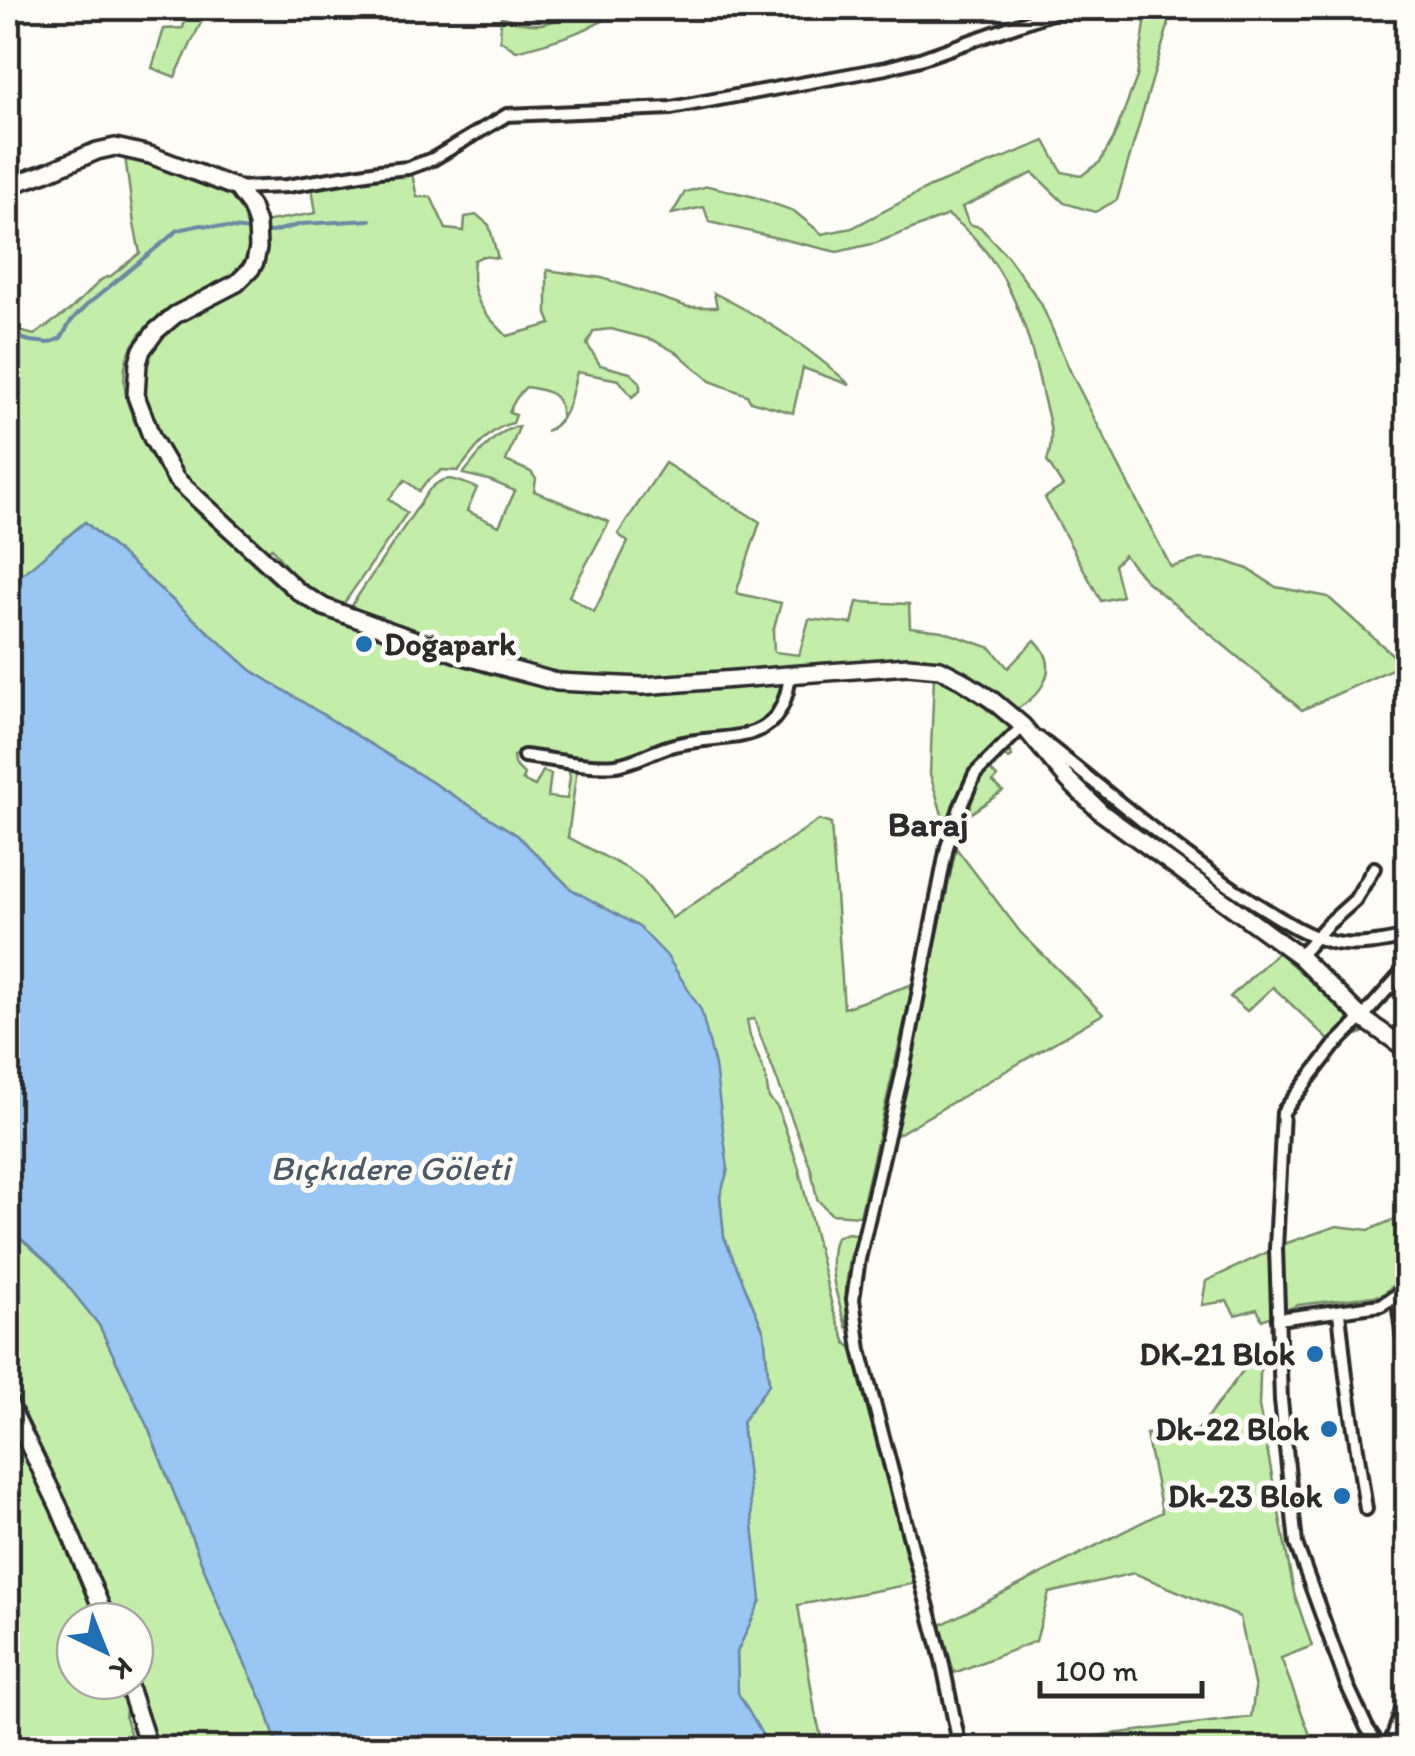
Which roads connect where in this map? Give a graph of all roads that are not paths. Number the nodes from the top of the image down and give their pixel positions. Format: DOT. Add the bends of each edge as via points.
graph roads {
  1 [pos="1065,8"];
  2 [pos="8,186"];
  3 [pos="237,188"];
  4 [pos="790,674"];
  5 [pos="1024,726"];
  6 [pos="524,756"];
  7 [pos="1374,868"];
  8 [pos="1316,937"];
  9 [pos="1408,937"];
  10 [pos="1300,956"];
  11 [pos="1408,966"];
  12 [pos="1362,1018"];
  13 [pos="1408,1050"];
  14 [pos="1402,1291"];
  15 [pos="1339,1312"];
  16 [pos="1278,1319"];
  17 [pos="1408,1375"];
  18 [pos="8,1402"];
  19 [pos="1366,1509"];
  20 [pos="99,1601"];
  21 [pos="1408,1692"];
  22 [pos="134,1701"];
  23 [pos="1367,1728"];
  24 [pos="149,1748"];
  25 [pos="960,1748"];
  26 [pos="1366,1748"];
  27 [pos="1380,1748"];
  28 [pos="1389,1748"];
  1 -- 3 [label="street" via="886,68 671,108 507,115 408,168"];
  2 -- 3 [label="street" via="115,147"];
  3 -- 4 [label="street" via="256,224 251,269 156,330 138,363 136,396 176,480 288,584 341,614 557,682 642,686"];
  4 -- 5 [label="street" via="940,669"];
  4 -- 6 [label="street" via="788,694 773,720 742,737 672,745 614,765"];
  5 -- 8 [label="street" via="1226,883"];
  5 -- 10 [label="street" via="1102,813"];
  5 -- 25 [label="street" via="975,774 948,846 853,1299 860,1350"];
  7 -- 8 [label="street" via="1355,900"];
  8 -- 9 [label="street" via="1351,944"];
  8 -- 10 [label="street"];
  10 -- 12 [label="street"];
  11 -- 12 [label="street"];
  12 -- 13 [label="street"];
  12 -- 16 [label="street" via="1283,1112"];
  14 -- 15 [label="street" via="1381,1305"];
  14 -- 17 [label="street"];
  15 -- 16 [label="street"];
  15 -- 19 [label="street"];
  16 -- 23 [label="street" via="1296,1544"];
  18 -- 20 [label="street"];
  21 -- 28 [label="street"];
  22 -- 24 [label="street"];
  23 -- 26 [label="street"];
  23 -- 27 [label="street"];
}
